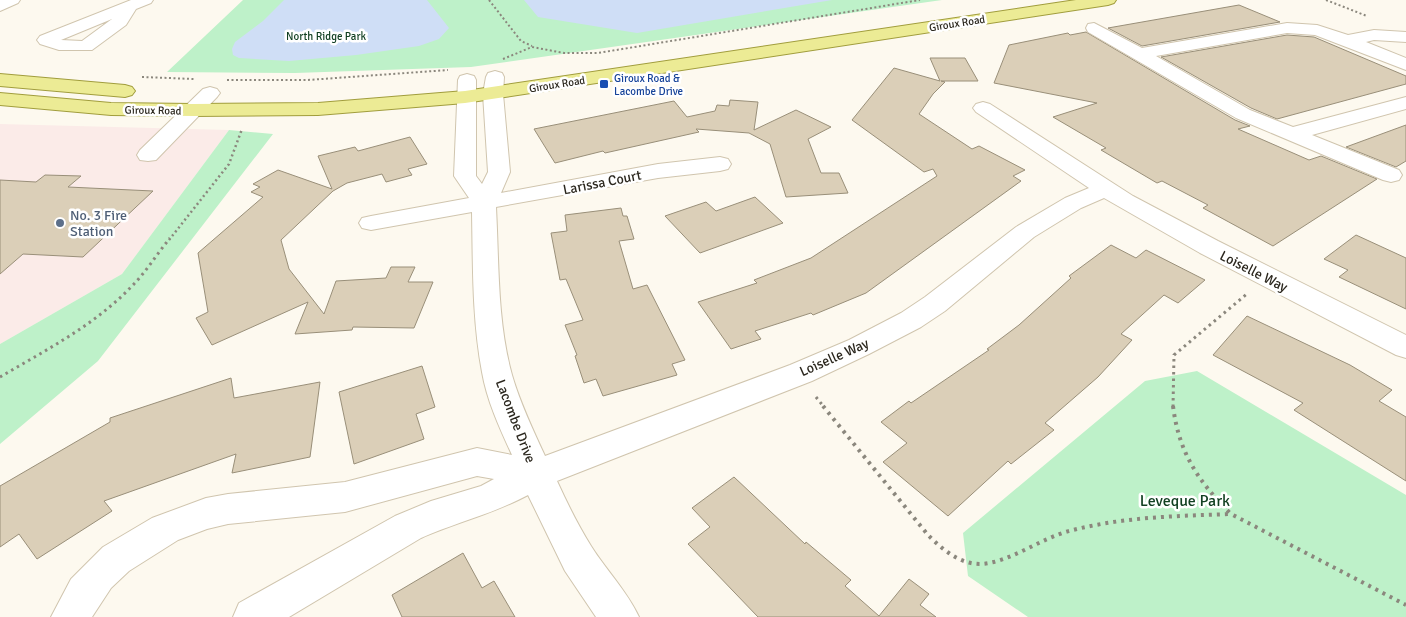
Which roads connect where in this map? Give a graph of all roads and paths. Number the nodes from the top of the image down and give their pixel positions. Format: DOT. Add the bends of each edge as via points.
graph roads {
  1 [pos="12,0"];
  2 [pos="489,0"];
  3 [pos="920,0"];
  4 [pos="1017,0"];
  5 [pos="1108,0"];
  6 [pos="1326,0"];
  7 [pos="0,6"];
  8 [pos="1368,16"];
  9 [pos="1094,28"];
  10 [pos="1406,35"];
  11 [pos="1347,40"];
  12 [pos="532,46"];
  13 [pos="1139,54"];
  14 [pos="1406,65"];
  15 [pos="495,77"];
  16 [pos="0,80"];
  17 [pos="461,82"];
  18 [pos="136,84"];
  19 [pos="212,84"];
  20 [pos="342,90"];
  21 [pos="282,92"];
  22 [pos="4,101"];
  23 [pos="189,102"];
  24 [pos="1406,103"];
  25 [pos="983,108"];
  26 [pos="245,122"];
  27 [pos="1292,134"];
  28 [pos="148,155"];
  29 [pos="720,164"];
  30 [pos="1391,175"];
  31 [pos="1105,189"];
  32 [pos="484,203"];
  33 [pos="371,223"];
  34 [pos="1252,289"];
  35 [pos="1406,348"];
  36 [pos="0,377"];
  37 [pos="816,397"];
  38 [pos="536,474"];
  39 [pos="1231,514"];
  40 [pos="1406,605"];
  41 [pos="71,617"];
  42 [pos="253,617"];
  43 [pos="619,617"];
  1 -- 7 [label="street"];
  2 -- 12 [label="path" via="518,38"];
  3 -- 12 [label="path" via="598,53 564,53"];
  4 -- 15 [label="main road, Giroux Road"];
  5 -- 15 [label="main road, Giroux Road"];
  6 -- 8 [label="path"];
  9 -- 13 [label="street"];
  10 -- 11 [label="street" via="1374,35"];
  11 -- 13 [label="street" via="1317,30 1287,28"];
  11 -- 14 [label="street"];
  12 -- 15 [label="path"];
  13 -- 27 [label="street" via="1243,114"];
  15 -- 17 [label="main road, Giroux Road"];
  15 -- 32 [label="street, Lacombe Drive" via="499,172"];
  16 -- 18 [label="main road, Giroux Road"];
  17 -- 19 [label="path" via="308,80"];
  17 -- 20 [label="main road, Giroux Road"];
  17 -- 23 [label="main road, Giroux Road" via="318,108"];
  17 -- 32 [label="street" via="465,176"];
  18 -- 19 [label="path"];
  19 -- 21 [label="main road"];
  19 -- 23 [label="street"];
  22 -- 23 [label="main road, Giroux Road" via="111,109"];
  23 -- 28 [label="street"];
  24 -- 27 [label="street"];
  25 -- 31 [label="street, Loiselle Way"];
  26 -- 36 [label="path" via="229,164 132,286 68,337"];
  27 -- 30 [label="street"];
  29 -- 32 [label="street, Larissa Court" via="658,171"];
  31 -- 35 [label="street, Loiselle Way" via="1209,248"];
  31 -- 38 [label="street, Loiselle Way" via="1073,203 1025,232 935,304 859,347 801,373"];
  32 -- 33 [label="street"];
  32 -- 38 [label="street, Lacombe Drive" via="488,316 497,374"];
  34 -- 39 [label="path" via="1174,355 1172,408 1180,439 1193,471 1214,499"];
  37 -- 39 [label="path" via="922,530 956,558 972,564 986,565 1044,539 1084,528 1165,516"];
  38 -- 41 [label="street" via="477,462 345,497 206,514 165,529 116,559 85,592"];
  38 -- 42 [label="street, Loiselle Way" via="490,498 408,527"];
  38 -- 43 [label="street, Lacombe Drive" via="578,559"];
  39 -- 40 [label="path"];
}
